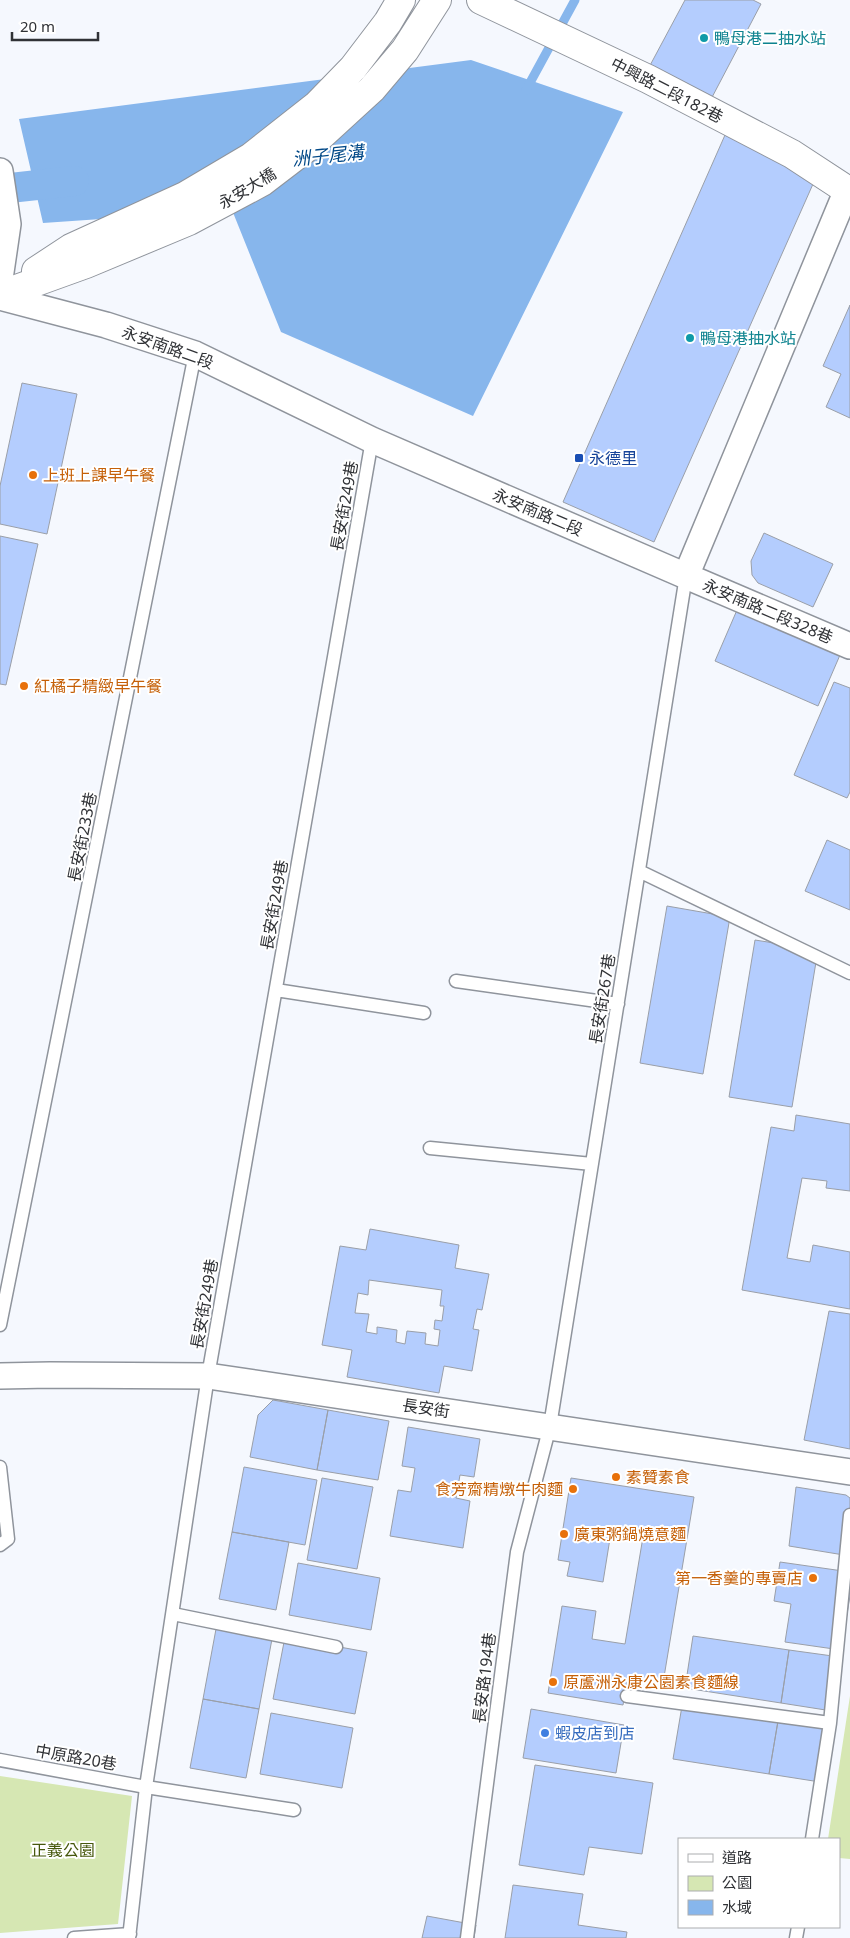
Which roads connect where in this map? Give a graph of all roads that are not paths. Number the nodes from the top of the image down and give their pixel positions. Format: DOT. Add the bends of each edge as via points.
graph roads {
  1 [pos="401,0"];
  2 [pos="437,0"];
  3 [pos="481,0"];
  4 [pos="0,171"];
  5 [pos="849,191"];
  6 [pos="79,256"];
  7 [pos="0,279"];
  8 [pos="0,295"];
  9 [pos="195,354"];
  10 [pos="372,440"];
  11 [pos="686,576"];
  12 [pos="850,646"];
  13 [pos="639,871"];
  14 [pos="850,973"];
  15 [pos="456,980"];
  16 [pos="276,990"];
  17 [pos="618,1004"];
  18 [pos="424,1013"];
  19 [pos="430,1148"];
  20 [pos="592,1164"];
  21 [pos="0,1325"];
  22 [pos="0,1376"];
  23 [pos="208,1376"];
  24 [pos="550,1426"];
  25 [pos="0,1467"];
  26 [pos="850,1472"];
  27 [pos="850,1515"];
  28 [pos="0,1545"];
  29 [pos="172,1614"];
  30 [pos="336,1647"];
  31 [pos="627,1696"];
  32 [pos="830,1723"];
  33 [pos="0,1760"];
  34 [pos="146,1787"];
  35 [pos="294,1810"];
  36 [pos="812,1838"];
  37 [pos="130,1936"];
  38 [pos="74,1938"];
  39 [pos="467,1938"];
  1 -- 6 [label="main road, 永安大橋" via="354,68 317,106 251,157"];
  2 -- 6 [label="main road, 永安大橋" via="405,50 377,83 313,144 254,186 189,221"];
  3 -- 5 [label="main road, 中興路二段182巷" via="648,79 792,154"];
  4 -- 7 [label="street" via="8,224"];
  5 -- 11 [label="street"];
  6 -- 8 [label="main road, 永安大橋"];
  8 -- 9 [label="street, 永安南路二段"];
  9 -- 10 [label="street, 永安南路二段"];
  9 -- 21 [label="lane, 長安街233巷"];
  10 -- 11 [label="street, 永安南路二段"];
  10 -- 16 [label="lane, 長安街249巷"];
  11 -- 12 [label="street, 永安南路二段328巷"];
  11 -- 13 [label="lane, 長安街267巷"];
  13 -- 14 [label="lane"];
  13 -- 17 [label="lane, 長安街267巷"];
  15 -- 17 [label="lane"];
  16 -- 18 [label="lane"];
  16 -- 23 [label="lane, 長安街249巷"];
  17 -- 20 [label="lane, 長安街267巷"];
  19 -- 20 [label="lane"];
  20 -- 24 [label="lane, 長安街267巷"];
  22 -- 23 [label="street, 長安街"];
  23 -- 24 [label="street, 長安街"];
  23 -- 29 [label="lane, 長安街249巷"];
  24 -- 26 [label="street, 長安街"];
  24 -- 39 [label="lane, 長安路194巷" via="517,1552"];
  25 -- 28 [label="lane" via="8,1539"];
  27 -- 32 [label="lane"];
  29 -- 30 [label="lane"];
  29 -- 34 [label="lane, 長安街249巷"];
  31 -- 32 [label="lane"];
  32 -- 36 [label="lane"];
  33 -- 34 [label="lane, 中原路20巷"];
  34 -- 35 [label="lane, 中原路20巷"];
  34 -- 37 [label="lane, 長安街249巷"];
  37 -- 38 [label="lane"];
}
